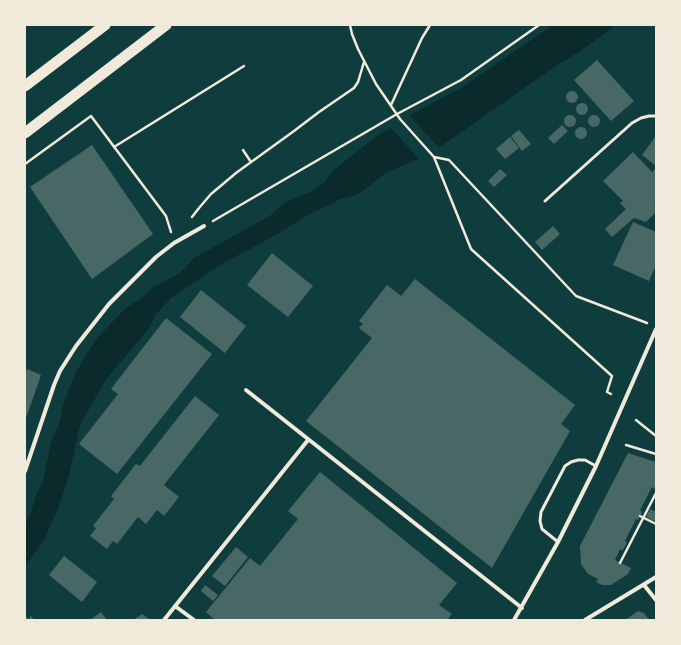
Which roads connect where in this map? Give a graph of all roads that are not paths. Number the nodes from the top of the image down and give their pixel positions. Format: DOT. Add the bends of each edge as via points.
graph roads {
  1 [pos="105,25"];
  2 [pos="166,25"];
  3 [pos="25,86"];
  4 [pos="656,116"];
  5 [pos="25,133"];
  6 [pos="545,201"];
  7 [pos="204,226"];
  8 [pos="656,329"];
  9 [pos="655,334"];
  10 [pos="246,390"];
  11 [pos="308,440"];
  12 [pos="596,466"];
  13 [pos="25,471"];
  14 [pos="558,542"];
  15 [pos="656,577"];
  16 [pos="644,585"];
  17 [pos="656,600"];
  18 [pos="175,606"];
  19 [pos="522,608"];
  20 [pos="164,620"];
  21 [pos="194,620"];
  22 [pos="514,620"];
  23 [pos="585,620"];
  1 -- 3 [label="highway"];
  2 -- 5 [label="highway"];
  4 -- 6 [label="lane" via="644,117 632,123"];
  7 -- 13 [label="street" via="156,257 91,325 60,371"];
  8 -- 9 [label="street"];
  9 -- 12 [label="street"];
  10 -- 11 [label="street"];
  11 -- 18 [label="street"];
  11 -- 19 [label="street"];
  12 -- 14 [label="street"];
  12 -- 14 [label="lane" via="585,460 578,460 565,466 541,512 542,529"];
  14 -- 19 [label="street"];
  15 -- 16 [label="street"];
  16 -- 17 [label="street"];
  16 -- 23 [label="street"];
  18 -- 20 [label="street"];
  18 -- 21 [label="street"];
  19 -- 22 [label="street"];
}
